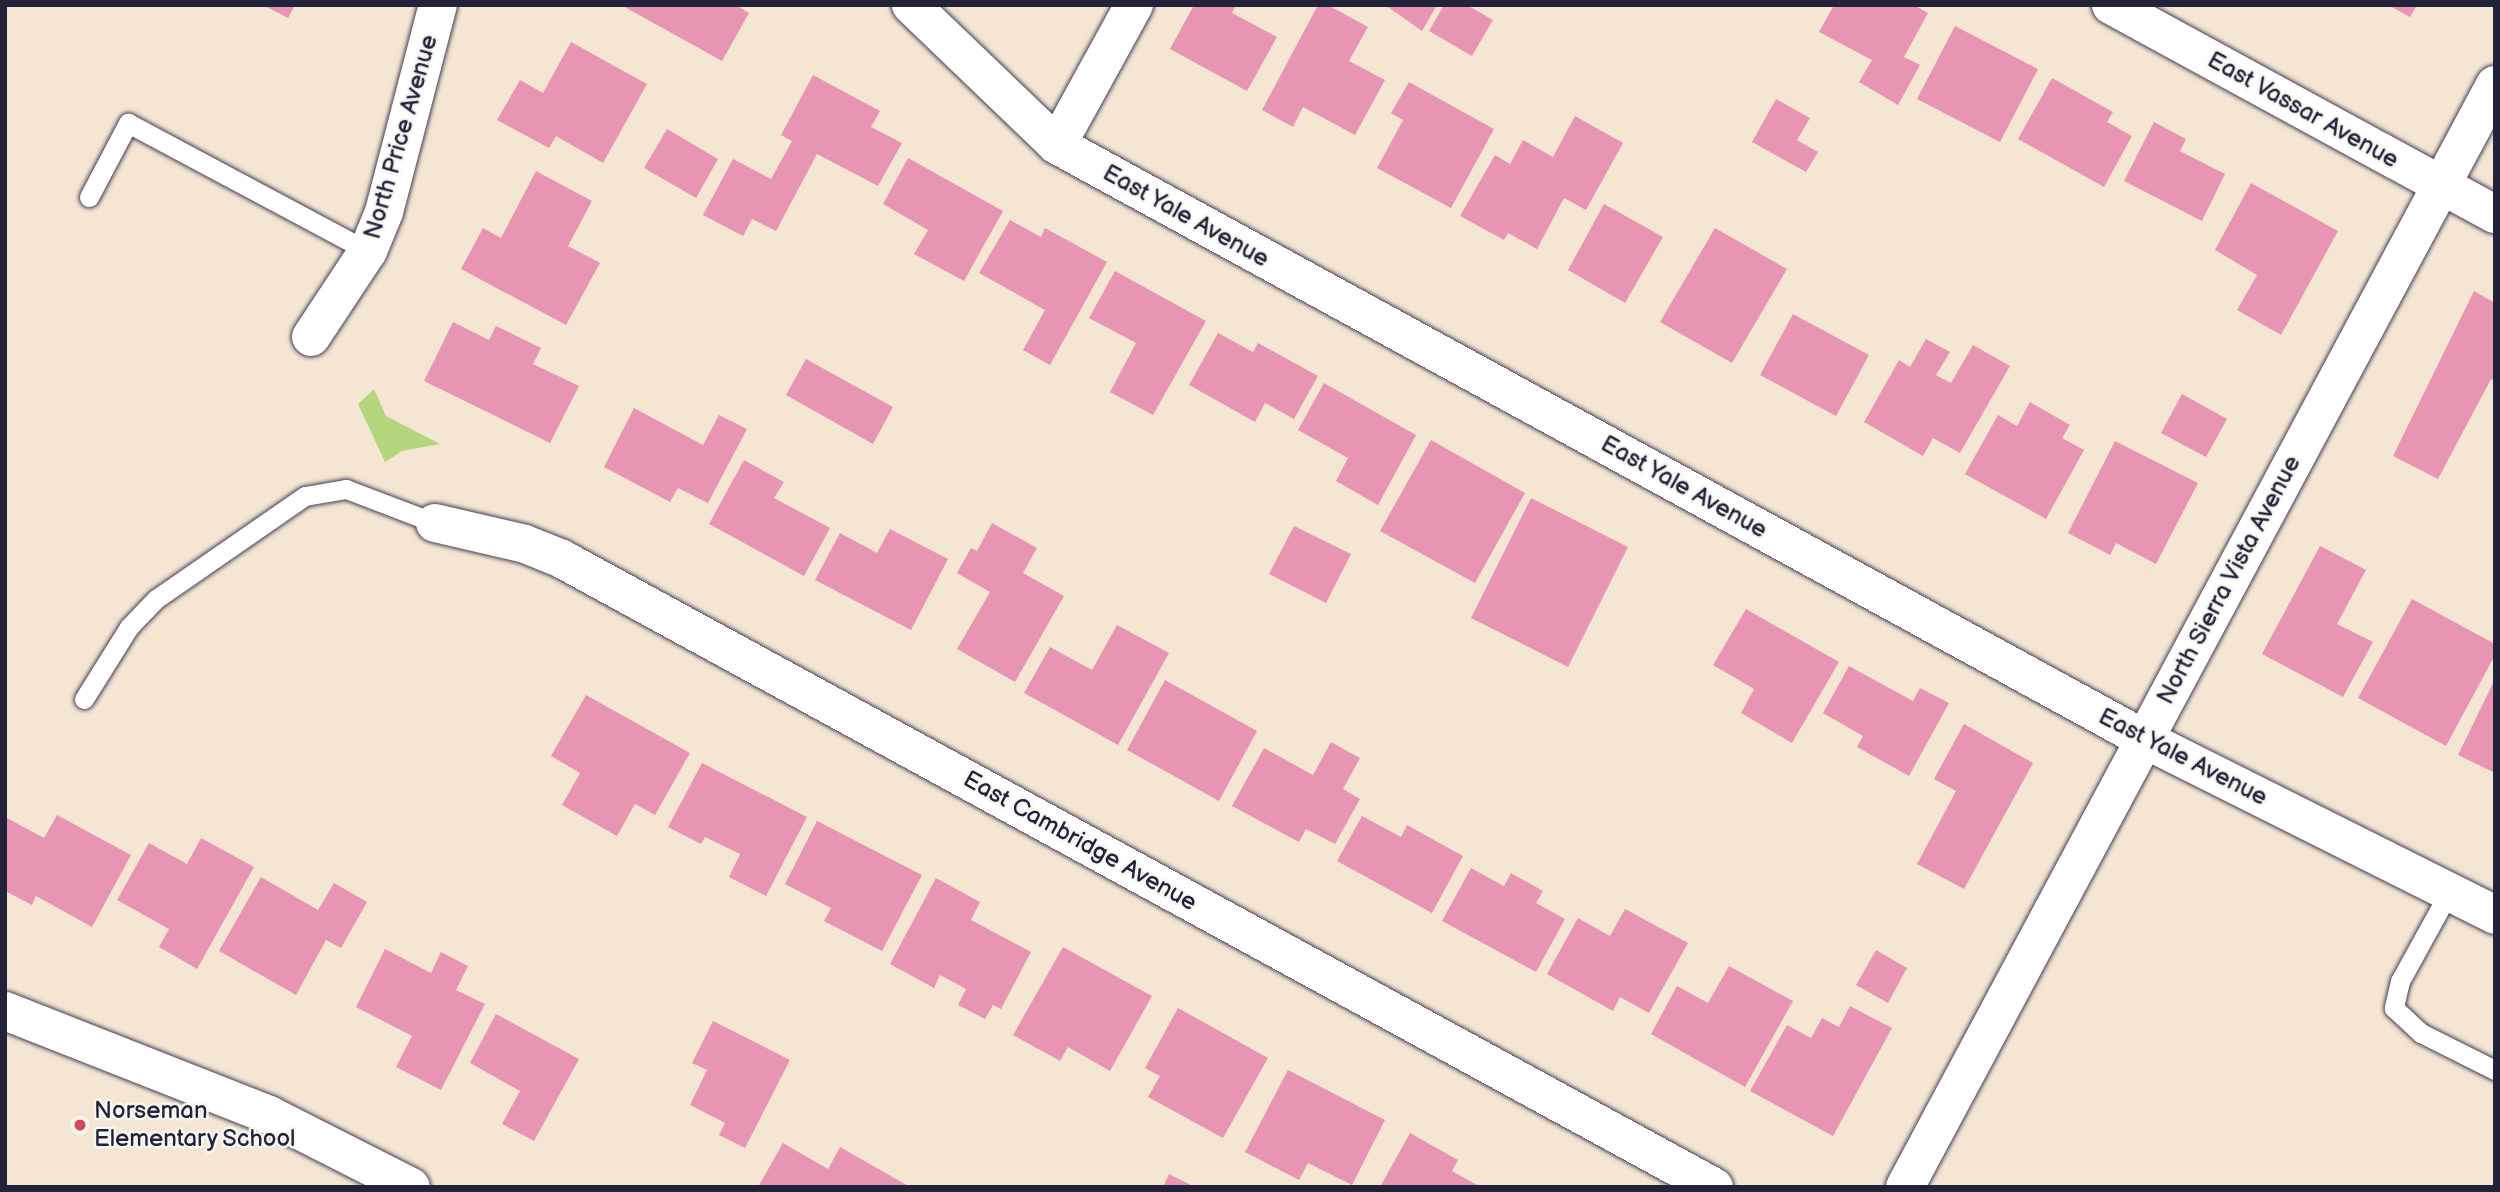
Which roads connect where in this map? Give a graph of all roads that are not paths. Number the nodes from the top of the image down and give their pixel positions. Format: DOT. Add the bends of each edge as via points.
graph roads {
  1 [pos="438,5"];
  2 [pos="911,5"];
  3 [pos="1134,5"];
  4 [pos="2112,5"];
  5 [pos="2495,85"];
  6 [pos="1057,145"];
  7 [pos="2441,186"];
  8 [pos="89,197"];
  9 [pos="2495,214"];
  10 [pos="368,251"];
  11 [pos="311,337"];
  12 [pos="435,523"];
  13 [pos="84,699"];
  14 [pos="2144,739"];
  15 [pos="2449,892"];
  16 [pos="2495,915"];
  17 [pos="5,1011"];
  18 [pos="2495,1070"];
  19 [pos="411,1187"];
  20 [pos="1714,1187"];
  21 [pos="1905,1187"];
  1 -- 10 [label="street, North Price Avenue" via="384,212"];
  2 -- 6 [label="street, East Yale Avenue"];
  3 -- 6 [label="street"];
  4 -- 7 [label="street, East Vassar Avenue"];
  5 -- 7 [label="street, North Sierra Vista Avenue"];
  6 -- 14 [label="street, East Yale Avenue"];
  7 -- 9 [label="street, East Vassar Avenue"];
  7 -- 14 [label="street, North Sierra Vista Avenue"];
  8 -- 10 [label="lane" via="128,124"];
  10 -- 11 [label="street, North Price Avenue"];
  12 -- 13 [label="lane" via="346,489 305,496 156,599 129,627"];
  12 -- 20 [label="street, East Cambridge Avenue" via="525,544 562,559"];
  14 -- 15 [label="street, East Yale Avenue"];
  14 -- 21 [label="street, North Sierra Vista Avenue"];
  15 -- 16 [label="street, East Yale Avenue"];
  15 -- 18 [label="lane" via="2400,981 2394,1008 2421,1033"];
  17 -- 19 [label="street" via="269,1115"];
}
